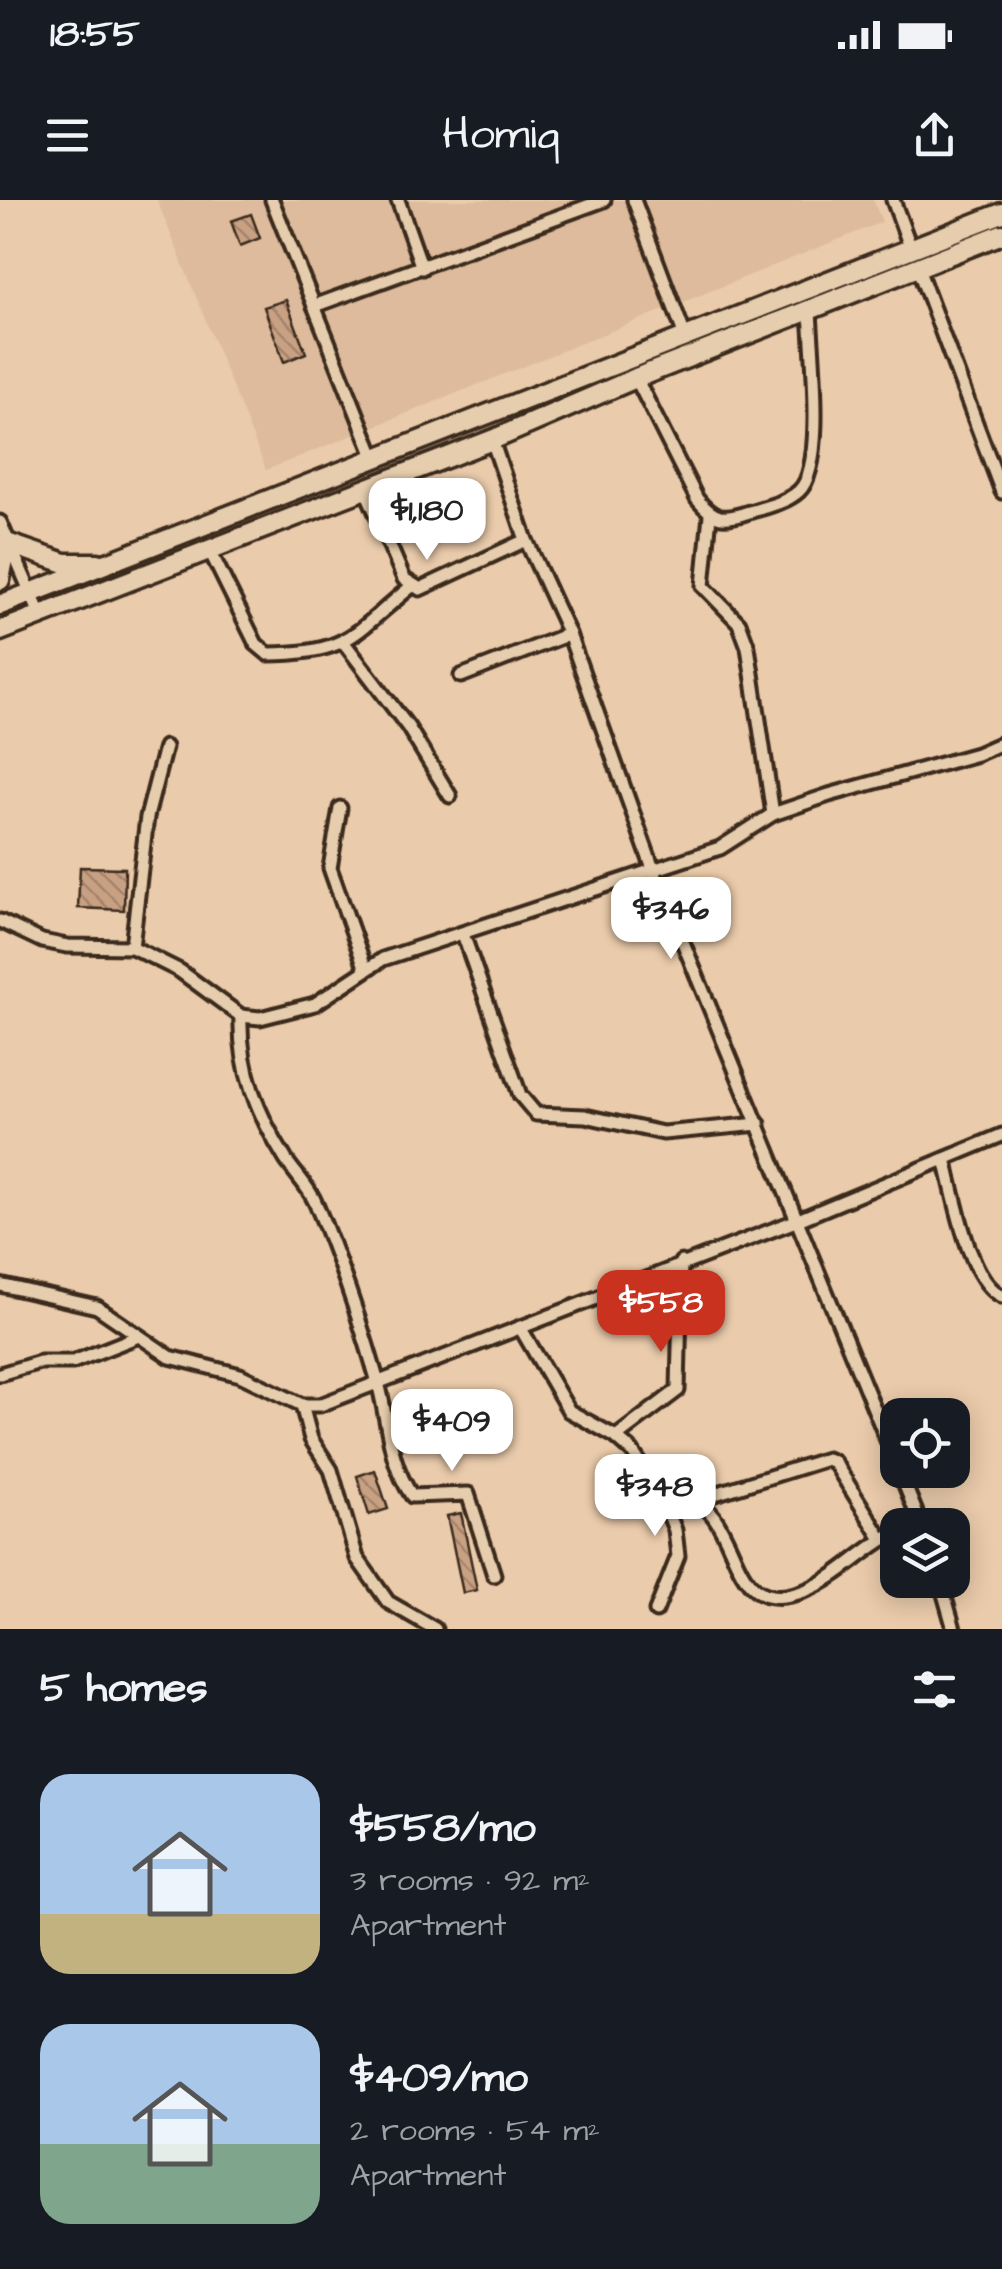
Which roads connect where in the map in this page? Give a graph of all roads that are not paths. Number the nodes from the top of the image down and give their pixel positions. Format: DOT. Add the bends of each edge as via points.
graph roads {
  1 [pos="272,200"];
  2 [pos="398,200"];
  3 [pos="604,200"];
  4 [pos="634,200"];
  5 [pos="893,200"];
  6 [pos="1002,214"];
  7 [pos="1002,234"];
  8 [pos="914,258"];
  9 [pos="422,268"];
  10 [pos="314,306"];
  11 [pos="810,309"];
  12 [pos="685,336"];
  13 [pos="692,355"];
  14 [pos="636,378"];
  15 [pos="492,440"];
  16 [pos="374,459"];
  17 [pos="365,488"];
  18 [pos="1002,492"];
  19 [pos="710,515"];
  20 [pos="0,522"];
  21 [pos="526,540"];
  22 [pos="7,543"];
  23 [pos="208,547"];
  24 [pos="114,562"];
  25 [pos="0,580"];
  26 [pos="412,586"];
  27 [pos="28,594"];
  28 [pos="0,605"];
  29 [pos="40,614"];
  30 [pos="0,631"];
  31 [pos="569,634"];
  32 [pos="345,644"];
  33 [pos="460,676"];
  34 [pos="1002,742"];
  35 [pos="165,747"];
  36 [pos="450,796"];
  37 [pos="340,808"];
  38 [pos="772,814"];
  39 [pos="653,869"];
  40 [pos="0,922"];
  41 [pos="463,934"];
  42 [pos="132,946"];
  43 [pos="365,967"];
  44 [pos="240,1016"];
  45 [pos="759,1124"];
  46 [pos="1002,1135"];
  47 [pos="945,1159"];
  48 [pos="798,1220"];
  49 [pos="681,1262"];
  50 [pos="0,1285"];
  51 [pos="1002,1296"];
  52 [pos="520,1327"];
  53 [pos="140,1336"];
  54 [pos="0,1374"];
  55 [pos="378,1383"];
  56 [pos="302,1404"];
  57 [pos="880,1423"];
  58 [pos="616,1437"];
  59 [pos="646,1468"];
  60 [pos="699,1499"];
  61 [pos="880,1535"];
  62 [pos="880,1539"];
  63 [pos="494,1576"];
  64 [pos="945,1598"];
  65 [pos="656,1611"];
  66 [pos="408,1623"];
  67 [pos="435,1629"];
  68 [pos="954,1629"];
  1 -- 10 [label="street"];
  2 -- 9 [label="street"];
  3 -- 9 [label="street"];
  4 -- 12 [label="street"];
  5 -- 8 [label="street"];
  6 -- 8 [label="main road"];
  7 -- 8 [label="main road"];
  8 -- 11 [label="main road"];
  8 -- 12 [label="main road"];
  8 -- 18 [label="street"];
  9 -- 10 [label="street"];
  10 -- 16 [label="street"];
  11 -- 13 [label="main road"];
  11 -- 19 [label="street" via="814,456 803,488 728,520"];
  12 -- 13 [label="main road"];
  12 -- 16 [label="main road"];
  13 -- 14 [label="main road"];
  14 -- 15 [label="main road"];
  14 -- 19 [label="street"];
  15 -- 17 [label="main road"];
  15 -- 21 [label="street"];
  16 -- 24 [label="main road"];
  17 -- 23 [label="main road"];
  17 -- 26 [label="street"];
  19 -- 38 [label="street" via="703,586 739,623 748,647"];
  20 -- 22 [label="street"];
  21 -- 26 [label="street" via="420,589"];
  21 -- 31 [label="street"];
  22 -- 24 [label="main road" via="66,562"];
  22 -- 25 [label="main road"];
  22 -- 27 [label="street"];
  23 -- 29 [label="main road"];
  23 -- 32 [label="street" via="260,652 310,654"];
  24 -- 27 [label="main road"];
  26 -- 32 [label="street"];
  27 -- 28 [label="main road"];
  27 -- 29 [label="street"];
  29 -- 30 [label="main road"];
  31 -- 33 [label="street"];
  31 -- 39 [label="street"];
  32 -- 36 [label="street"];
  34 -- 38 [label="street"];
  35 -- 42 [label="street" via="147,817"];
  37 -- 43 [label="street" via="330,868"];
  38 -- 39 [label="street" via="720,848"];
  39 -- 41 [label="street"];
  39 -- 45 [label="street"];
  40 -- 42 [label="street" via="67,946"];
  41 -- 43 [label="street"];
  41 -- 45 [label="street" via="520,1095 536,1114 585,1116 663,1133"];
  42 -- 44 [label="street" via="180,971"];
  43 -- 44 [label="street" via="315,1004 260,1018"];
  44 -- 55 [label="street" via="246,1079 272,1135 316,1202"];
  45 -- 48 [label="street"];
  46 -- 47 [label="street"];
  47 -- 48 [label="street"];
  47 -- 51 [label="street" via="976,1267"];
  48 -- 49 [label="street"];
  48 -- 57 [label="street"];
  49 -- 52 [label="street"];
  49 -- 58 [label="street" via="678,1390"];
  50 -- 53 [label="street" via="97,1307"];
  52 -- 55 [label="street"];
  52 -- 58 [label="street" via="570,1411"];
  53 -- 54 [label="street" via="73,1362 40,1362"];
  53 -- 56 [label="street" via="170,1357 240,1375"];
  55 -- 56 [label="street" via="320,1405"];
  55 -- 63 [label="street" via="384,1430 404,1484 421,1498 468,1494"];
  56 -- 66 [label="street" via="311,1439 332,1470 357,1558"];
  58 -- 59 [label="street"];
  59 -- 60 [label="street" via="680,1482"];
  59 -- 65 [label="street" via="676,1530 678,1556"];
  60 -- 61 [label="street" via="826,1459"];
  60 -- 62 [label="street" via="724,1534 737,1569 752,1588 768,1594 810,1588"];
  64 -- 68 [label="street"];
  66 -- 67 [label="street"];
}
